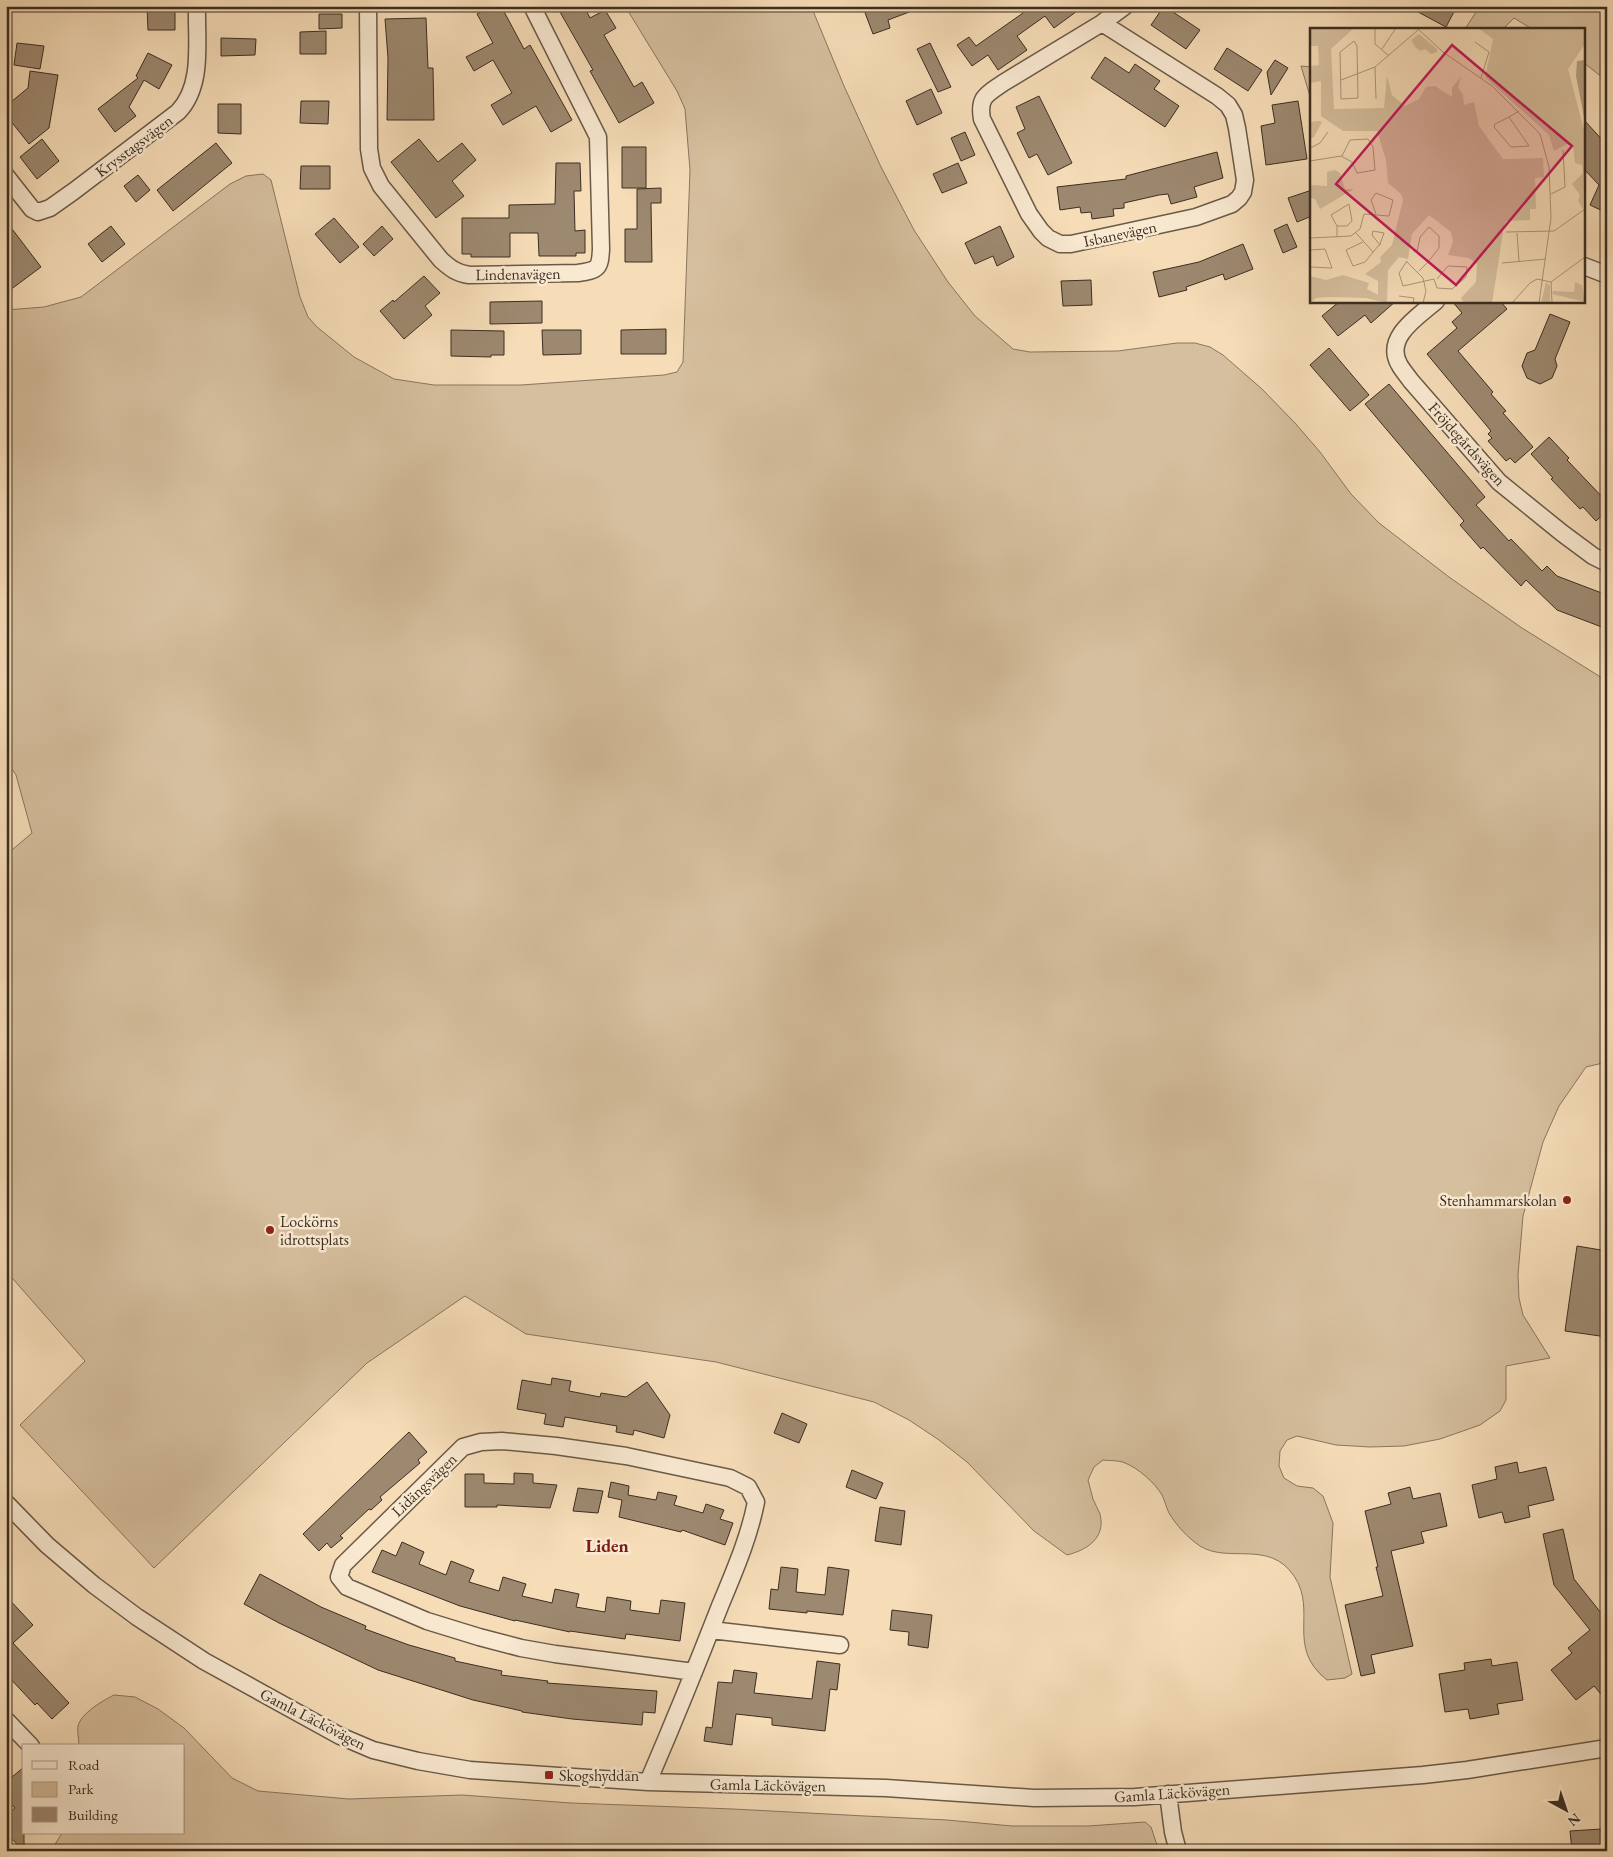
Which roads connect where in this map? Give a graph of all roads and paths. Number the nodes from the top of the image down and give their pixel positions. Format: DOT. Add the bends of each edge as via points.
graph roads {
  1 [pos="197,6"];
  2 [pos="368,6"];
  3 [pos="532,6"];
  4 [pos="1125,6"];
  5 [pos="1102,23"];
  6 [pos="6,176"];
  7 [pos="1586,267"];
  8 [pos="1607,275"];
  9 [pos="1435,302"];
  10 [pos="1607,563"];
  11 [pos="6,1503"];
  12 [pos="711,1630"];
  13 [pos="840,1645"];
  14 [pos="694,1672"];
  15 [pos="6,1720"];
  16 [pos="29,1744"];
  17 [pos="1607,1748"];
  18 [pos="648,1782"];
  19 [pos="1168,1794"];
  20 [pos="1178,1851"];
  1 -- 6 [label="street, Krysstagsvägen" via="196,77 189,99 178,112 50,208 38,212 32,209"];
  2 -- 3 [label="street, Lindenavägen" via="369,149 372,168 381,186 435,253 459,274 590,271 600,261 598,136"];
  4 -- 5 [label="street, Isbanevägen"];
  5 -- 5 [label="street, Isbanevägen" via="1003,83 981,101 982,118 1029,214 1048,238 1060,244 1196,217 1232,204 1243,192 1237,128 1228,105"];
  7 -- 8 [label="street"];
  9 -- 10 [label="street, Fröjdegårdsvägen" via="1404,329 1397,340 1398,363 1499,482 1562,533"];
  11 -- 18 [label="street, Gamla Läckövägen" via="60,1556 137,1617 204,1661 340,1736 373,1750 470,1770"];
  12 -- 13 [label="street"];
  12 -- 14 [label="street, Lidängsvägen"];
  12 -- 14 [label="street, Lidängsvägen" via="752,1522 756,1502 748,1487 730,1478 617,1455 502,1441 463,1447 339,1572 339,1578 348,1587 427,1621 478,1637 555,1654"];
  14 -- 18 [label="street, Lidängsvägen"];
  15 -- 16 [label="street"];
  17 -- 19 [label="street, Gamla Läckövägen" via="1422,1775"];
  18 -- 19 [label="street, Gamla Läckövägen" via="886,1788 1034,1798"];
  19 -- 20 [label="street"];
}
